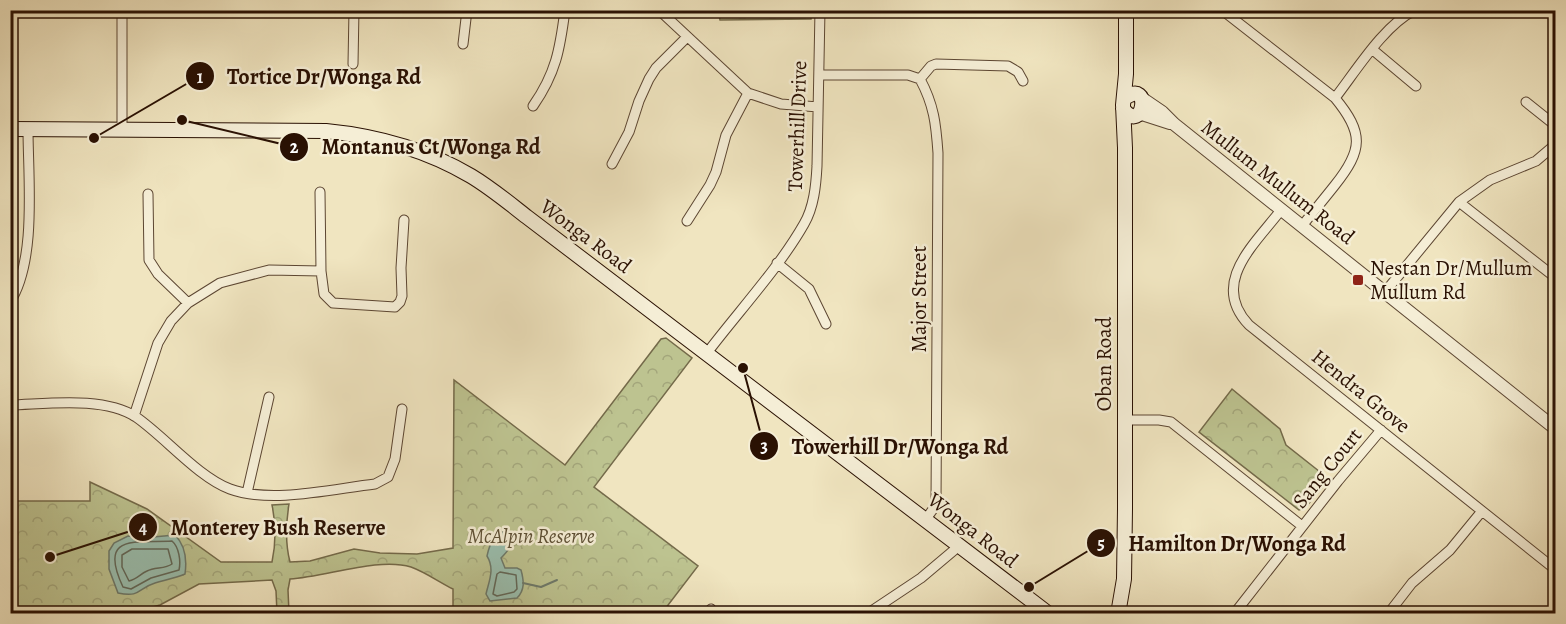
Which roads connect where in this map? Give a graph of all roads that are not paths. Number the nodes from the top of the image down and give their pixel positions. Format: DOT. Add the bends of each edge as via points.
graph roads {
  1 [pos="122,10"];
  2 [pos="354,10"];
  3 [pos="467,10"];
  4 [pos="565,10"];
  5 [pos="659,10"];
  6 [pos="820,10"];
  7 [pos="1126,10"];
  8 [pos="1222,10"];
  9 [pos="1241,10"];
  10 [pos="1415,10"];
  11 [pos="1233,19"];
  12 [pos="687,37"];
  13 [pos="463,44"];
  14 [pos="1373,50"];
  15 [pos="353,64"];
  16 [pos="819,75"];
  17 [pos="920,79"];
  18 [pos="1023,81"];
  19 [pos="1416,86"];
  20 [pos="748,93"];
  21 [pos="1335,98"];
  22 [pos="1526,102"];
  23 [pos="1133,105"];
  24 [pos="533,106"];
  25 [pos="818,107"];
  26 [pos="1556,126"];
  27 [pos="122,128"];
  28 [pos="10,129"];
  29 [pos="28,129"];
  30 [pos="1556,144"];
  31 [pos="612,164"];
  32 [pos="320,192"];
  33 [pos="148,194"];
  34 [pos="1459,202"];
  35 [pos="1281,210"];
  36 [pos="404,220"];
  37 [pos="687,221"];
  38 [pos="1302,226"];
  39 [pos="777,263"];
  40 [pos="321,271"];
  41 [pos="1556,278"];
  42 [pos="1385,292"];
  43 [pos="10,302"];
  44 [pos="188,303"];
  45 [pos="826,324"];
  46 [pos="706,353"];
  47 [pos="269,398"];
  48 [pos="10,405"];
  49 [pos="402,409"];
  50 [pos="134,416"];
  51 [pos="1124,420"];
  52 [pos="1556,429"];
  53 [pos="1381,430"];
  54 [pos="247,494"];
  55 [pos="1482,512"];
  56 [pos="926,519"];
  57 [pos="1302,526"];
  58 [pos="959,546"];
  59 [pos="1556,570"];
  60 [pos="1124,579"];
  61 [pos="867,614"];
  62 [pos="1049,614"];
  63 [pos="1118,614"];
  64 [pos="1126,614"];
  65 [pos="1234,614"];
  66 [pos="1388,614"];
  1 -- 27 [label="street"];
  2 -- 15 [label="street"];
  3 -- 13 [label="street"];
  4 -- 24 [label="street" via="560,50 550,78"];
  5 -- 12 [label="street"];
  6 -- 16 [label="street, Towerhill Drive"];
  7 -- 23 [label="main road, Oban Road" via="1126,74"];
  8 -- 11 [label="street"];
  9 -- 11 [label="street"];
  10 -- 14 [label="street" via="1396,22"];
  11 -- 21 [label="street"];
  12 -- 20 [label="street"];
  12 -- 31 [label="street" via="649,79 630,132"];
  14 -- 19 [label="street"];
  14 -- 21 [label="street"];
  16 -- 17 [label="street" via="908,75"];
  16 -- 25 [label="street, Towerhill Drive"];
  17 -- 18 [label="street" via="936,64 1008,66"];
  17 -- 56 [label="street, Major Street" via="936,118 938,153 936,505"];
  20 -- 25 [label="street" via="782,104"];
  20 -- 37 [label="street" via="726,135 713,179"];
  21 -- 38 [label="street" via="1349,114 1357,148 1351,165"];
  22 -- 26 [label="street"];
  23 -- 35 [label="street, Mullum Mullum Road" via="1174,124"];
  23 -- 51 [label="main road, Oban Road" via="1125,148"];
  25 -- 39 [label="street, Towerhill Drive" via="814,194 805,223"];
  27 -- 29 [label="main road, Wonga Road"];
  27 -- 46 [label="main road, Wonga Road" via="326,131 380,139 424,153 479,181"];
  28 -- 29 [label="main road, Wonga Road"];
  29 -- 43 [label="street" via="27,252 23,274"];
  30 -- 34 [label="street" via="1536,161 1490,180"];
  32 -- 40 [label="street"];
  33 -- 44 [label="street" via="149,260"];
  34 -- 41 [label="street"];
  34 -- 42 [label="street"];
  35 -- 38 [label="street, Mullum Mullum Road"];
  35 -- 53 [label="street, Hendra Grove" via="1236,270 1234,301 1239,314"];
  36 -- 40 [label="street" via="402,296 395,307 333,303 324,294"];
  38 -- 42 [label="street, Mullum Mullum Road"];
  39 -- 45 [label="street" via="809,289"];
  39 -- 46 [label="street, Towerhill Drive"];
  40 -- 44 [label="street" via="269,270 220,283"];
  42 -- 52 [label="street, Mullum Mullum Road"];
  44 -- 50 [label="street" via="158,343"];
  46 -- 56 [label="main road, Wonga Road"];
  47 -- 54 [label="street"];
  48 -- 50 [label="street" via="91,404 110,406"];
  49 -- 54 [label="street" via="395,459 388,477 375,484 277,496"];
  50 -- 54 [label="street" via="212,480"];
  51 -- 57 [label="street" via="1171,422"];
  51 -- 60 [label="main road, Oban Road"];
  53 -- 55 [label="street, Hendra Grove"];
  53 -- 57 [label="street, Sang Court"];
  55 -- 59 [label="street, Hendra Grove"];
  55 -- 66 [label="street" via="1450,550 1412,583"];
  56 -- 58 [label="main road, Wonga Road"];
  57 -- 65 [label="street, Sang Court"];
  58 -- 61 [label="street" via="921,578"];
  58 -- 62 [label="main road, Wonga Road"];
  60 -- 63 [label="main road, Oban Road"];
  60 -- 64 [label="main road, Oban Road"];
}
